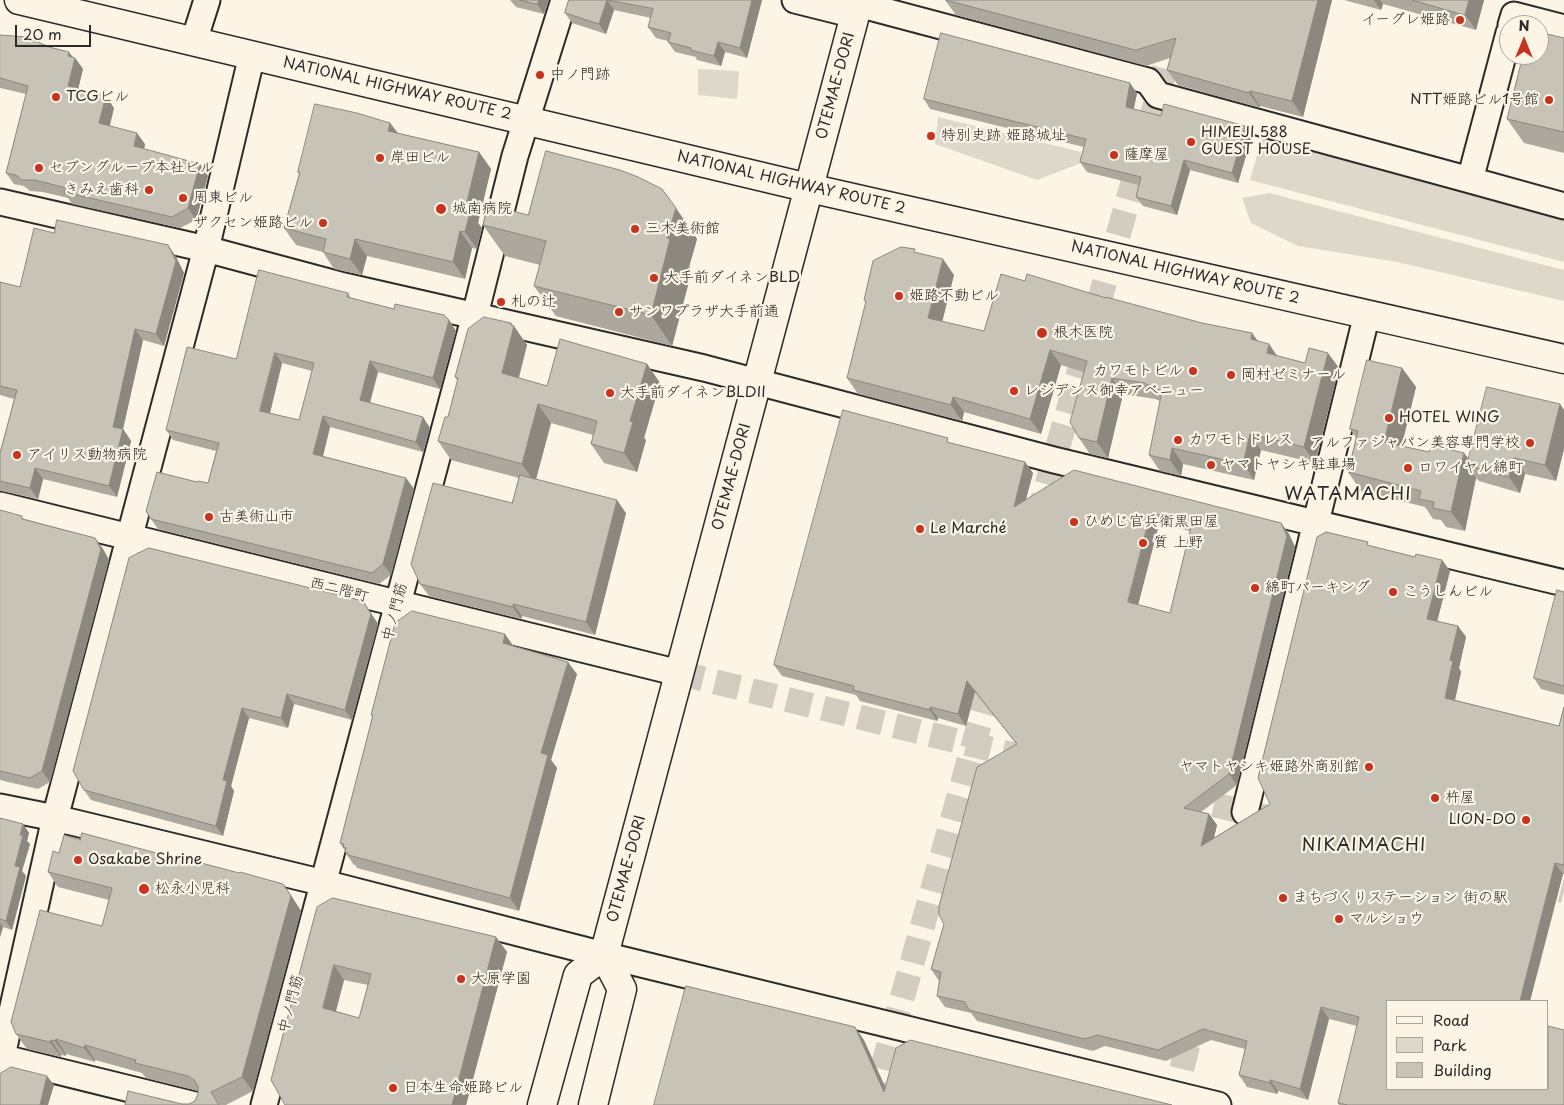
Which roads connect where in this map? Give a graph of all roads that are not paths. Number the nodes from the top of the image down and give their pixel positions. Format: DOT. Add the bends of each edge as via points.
graph roads {
  1 [pos="19,0"];
  2 [pos="207,0"];
  3 [pos="564,0"];
  4 [pos="795,0"];
  5 [pos="857,6"];
  6 [pos="1549,24"];
  7 [pos="1564,28"];
  8 [pos="194,41"];
  9 [pos="252,55"];
  10 [pos="1501,65"];
  11 [pos="526,120"];
  12 [pos="1470,180"];
  13 [pos="808,188"];
  14 [pos="0,202"];
  15 [pos="1564,206"];
  16 [pos="206,249"];
  17 [pos="1368,314"];
  18 [pos="475,315"];
  19 [pos="1564,359"];
  20 [pos="757,382"];
  21 [pos="0,505"];
  22 [pos="1315,523"];
  23 [pos="130,536"];
  24 [pos="1564,583"];
  25 [pos="397,604"];
  26 [pos="679,673"];
  27 [pos="0,807"];
  28 [pos="1245,812"];
  29 [pos="55,818"];
  30 [pos="324,883"];
  31 [pos="604,955"];
  32 [pos="1,1060"];
  33 [pos="195,1105"];
  34 [pos="264,1105"];
  35 [pos="542,1105"];
  36 [pos="593,1105"];
  37 [pos="1218,1105"];
  1 -- 8 [label="main road, NATIONAL HIGHWAY ROUTE 2"];
  2 -- 8 [label="street"];
  3 -- 11 [label="street, 中ノ門筋"];
  4 -- 5 [label="street"];
  5 -- 12 [label="street" via="1148,81 1158,95"];
  5 -- 13 [label="main road, OTEMAE-DORI"];
  6 -- 7 [label="street"];
  8 -- 9 [label="main road, NATIONAL HIGHWAY ROUTE 2"];
  9 -- 11 [label="main road, NATIONAL HIGHWAY ROUTE 2"];
  9 -- 16 [label="street"];
  10 -- 12 [label="street"];
  11 -- 13 [label="main road, NATIONAL HIGHWAY ROUTE 2"];
  11 -- 18 [label="street, 中ノ門筋"];
  12 -- 15 [label="street"];
  13 -- 17 [label="main road, NATIONAL HIGHWAY ROUTE 2"];
  13 -- 20 [label="main road, OTEMAE-DORI"];
  14 -- 16 [label="street"];
  16 -- 18 [label="street" via="344,286"];
  16 -- 23 [label="street"];
  17 -- 19 [label="main road, NATIONAL HIGHWAY ROUTE 2"];
  17 -- 22 [label="street"];
  18 -- 20 [label="street"];
  18 -- 25 [label="street, 中ノ門筋"];
  20 -- 22 [label="street" via="1054,460"];
  20 -- 26 [label="main road, OTEMAE-DORI"];
  21 -- 23 [label="street, 西二階町"];
  22 -- 24 [label="street"];
  22 -- 28 [label="street"];
  23 -- 25 [label="street, 西二階町"];
  23 -- 29 [label="street"];
  25 -- 26 [label="street, 西二階町"];
  25 -- 30 [label="street, 中ノ門筋"];
  26 -- 31 [label="main road, OTEMAE-DORI"];
  27 -- 29 [label="street"];
  29 -- 30 [label="street"];
  29 -- 32 [label="street"];
  30 -- 31 [label="street"];
  30 -- 34 [label="street, 中ノ門筋"];
  31 -- 35 [label="main road" via="578,975"];
  31 -- 36 [label="main road" via="622,988"];
  31 -- 37 [label="street"];
  32 -- 33 [label="street"];
}
